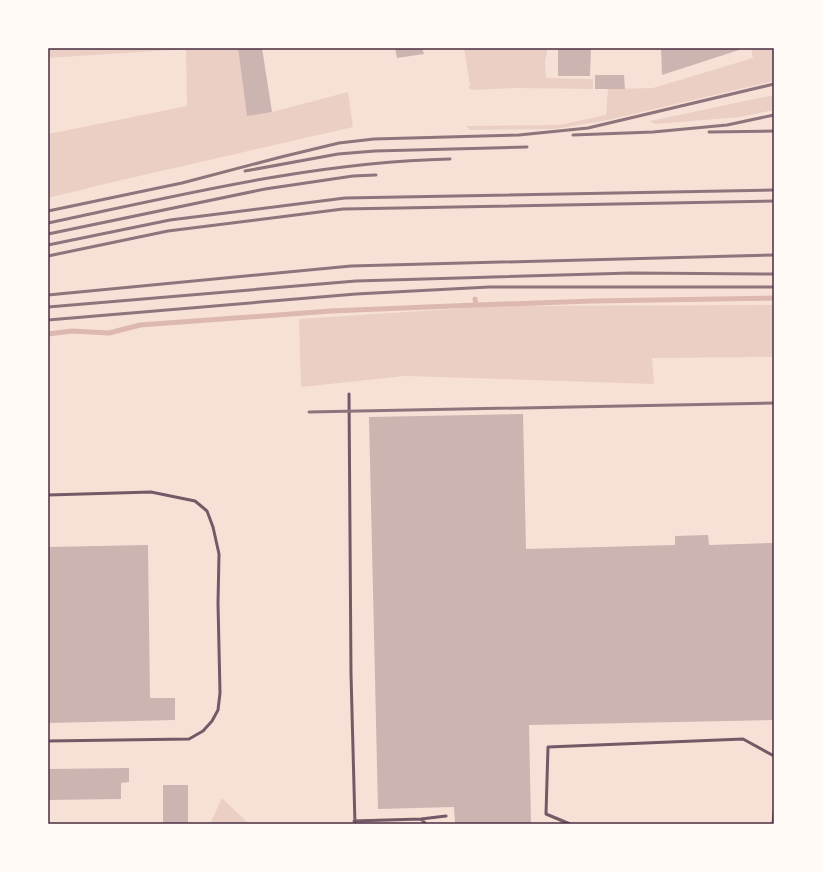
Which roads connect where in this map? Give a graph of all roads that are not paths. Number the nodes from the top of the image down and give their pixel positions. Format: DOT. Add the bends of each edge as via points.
graph roads {
  1 [pos="349,394"];
  2 [pos="48,495"];
  3 [pos="48,741"];
  4 [pos="774,756"];
  5 [pos="774,812"];
  6 [pos="446,816"];
  7 [pos="421,818"];
  8 [pos="354,822"];
  9 [pos="426,824"];
  10 [pos="570,824"];
  11 [pos="773,824"];
  1 -- 8 [label="lane"];
  2 -- 3 [label="lane" via="151,492 195,502 207,511 219,554 220,693 218,710 212,720 203,731 189,739"];
  4 -- 10 [label="lane" via="743,739 548,747 546,814"];
  5 -- 11 [label="lane"];
  6 -- 7 [label="lane"];
  7 -- 8 [label="lane"];
  7 -- 9 [label="lane"];
}
